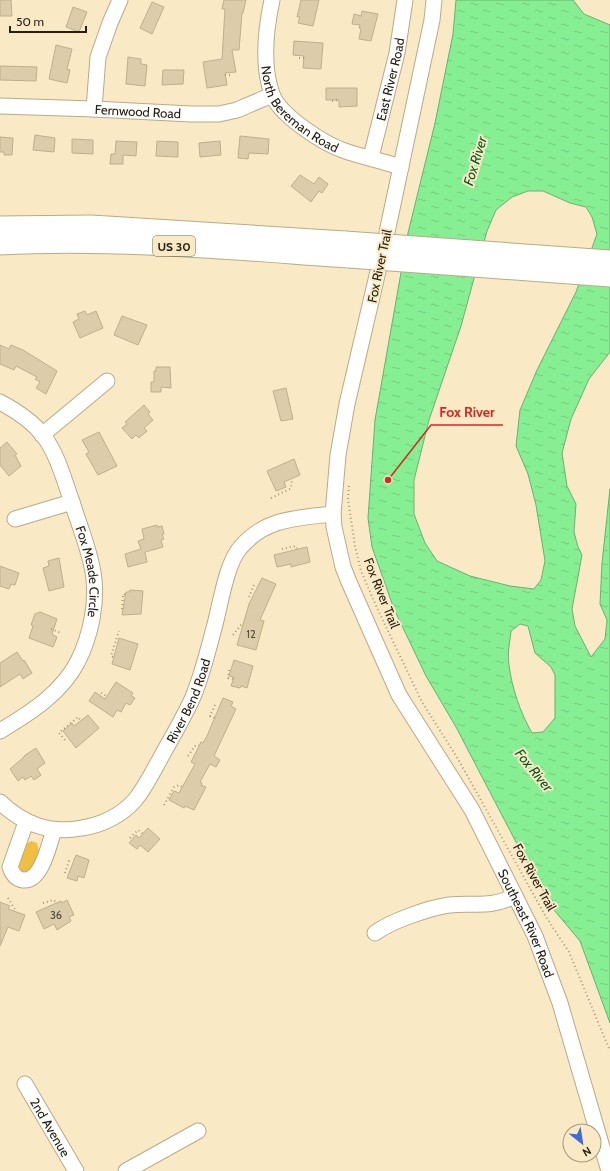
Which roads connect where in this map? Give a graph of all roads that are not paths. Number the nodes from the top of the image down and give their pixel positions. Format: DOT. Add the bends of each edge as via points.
graph roads {
  1 [pos="120,0"];
  2 [pos="272,0"];
  3 [pos="405,0"];
  4 [pos="434,0"];
  5 [pos="272,95"];
  6 [pos="0,106"];
  7 [pos="94,108"];
  8 [pos="371,157"];
  9 [pos="401,167"];
  10 [pos="0,226"];
  11 [pos="0,244"];
  12 [pos="347,249"];
  13 [pos="610,260"];
  14 [pos="610,277"];
  15 [pos="107,381"];
  16 [pos="0,402"];
  17 [pos="42,435"];
  18 [pos="72,502"];
  19 [pos="333,514"];
  20 [pos="15,519"];
  21 [pos="0,731"];
  22 [pos="0,802"];
  23 [pos="26,822"];
  24 [pos="54,830"];
  25 [pos="515,896"];
  26 [pos="375,933"];
  27 [pos="25,1084"];
  28 [pos="198,1131"];
  29 [pos="76,1171"];
  30 [pos="126,1171"];
  31 [pos="609,1171"];
  1 -- 7 [label="street" via="98,57"];
  2 -- 5 [label="street, North Bereman Road" via="267,24 266,51"];
  3 -- 8 [label="street, East River Road" via="396,53"];
  4 -- 9 [label="street, Southeast River Road"];
  5 -- 7 [label="street, Fernwood Road" via="237,110 219,114"];
  5 -- 8 [label="street, North Bereman Road" via="281,108 323,142 345,151"];
  6 -- 7 [label="street, Fernwood Road"];
  8 -- 9 [label="street, North Bereman Road"];
  9 -- 19 [label="street, Southeast River Road" via="347,404 338,455"];
  10 -- 12 [label="main road, US 30" via="91,225"];
  11 -- 12 [label="main road, US 30" via="76,242"];
  12 -- 13 [label="main road, US 30, bridge"];
  12 -- 14 [label="main road, US 30, bridge"];
  15 -- 17 [label="street"];
  16 -- 17 [label="street, Fox Meade Circle" via="13,408"];
  17 -- 18 [label="street, Fox Meade Circle" via="58,464"];
  18 -- 20 [label="street"];
  18 -- 21 [label="street, Fox Meade Circle" via="93,572 93,605 85,647 58,689 22,718"];
  19 -- 24 [label="street, River Bend Road" via="300,517 270,524 257,532 239,550 228,574 195,691 145,785 124,810 106,820 86,828"];
  19 -- 25 [label="street, Southeast River Road" via="343,567 399,695 472,810"];
  22 -- 23 [label="street, River Bend Road"];
  23 -- 24 [label="street, River Bend Road"];
  23 -- 24 [label="street" via="10,867 13,874 21,880 32,879 38,873"];
  25 -- 26 [label="street" via="485,906 450,905 433,909 394,922"];
  25 -- 31 [label="street, Southeast River Road" via="535,936 560,1003"];
  27 -- 29 [label="street, 2nd Avenue"];
  28 -- 30 [label="street"];
}
